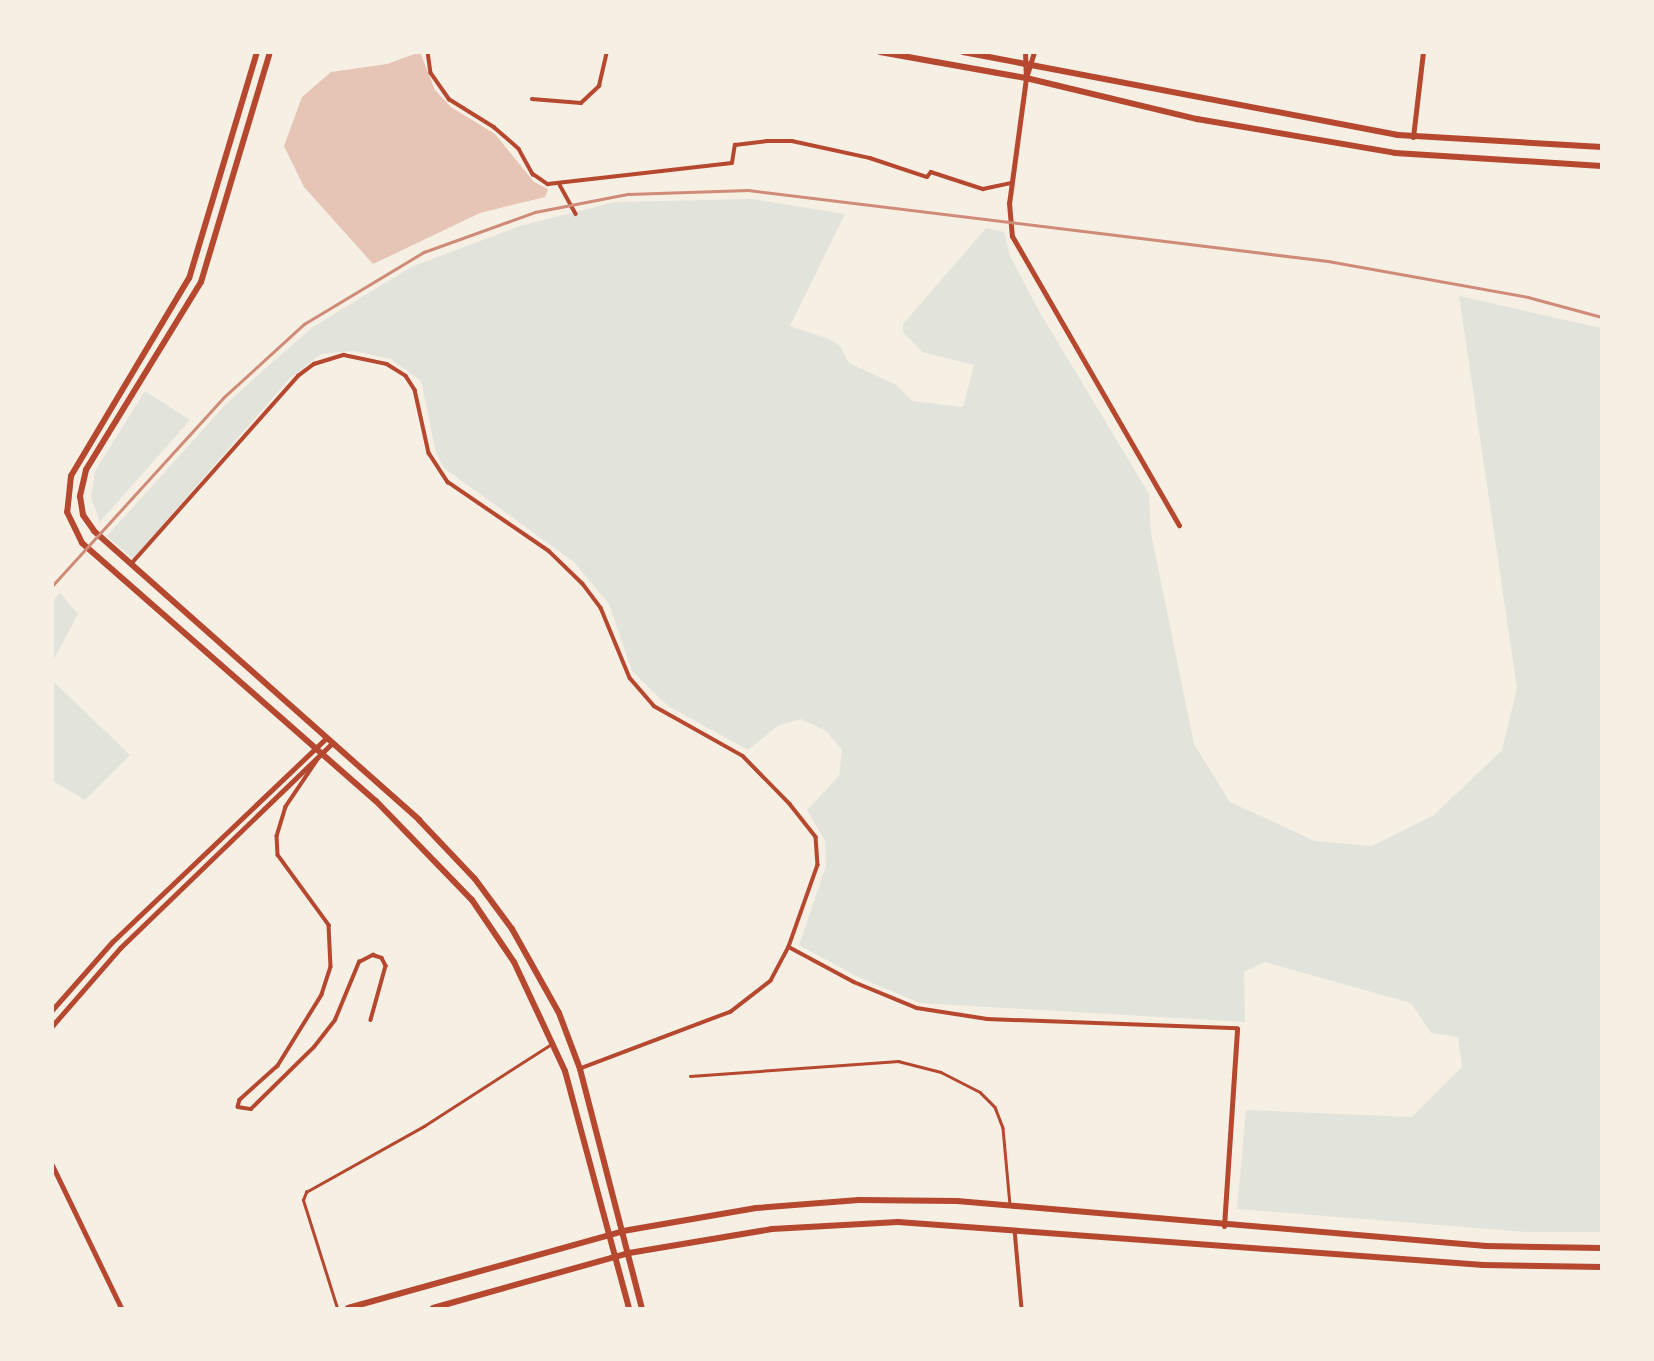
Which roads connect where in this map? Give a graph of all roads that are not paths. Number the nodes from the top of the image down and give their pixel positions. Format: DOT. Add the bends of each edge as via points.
graph roads {
  1 [pos="257,52"];
  2 [pos="270,52"];
  3 [pos="428,52"];
  4 [pos="607,52"];
  5 [pos="880,52"];
  6 [pos="963,52"];
  7 [pos="1025,52"];
  8 [pos="1034,52"];
  9 [pos="1423,52"];
  10 [pos="1024,63"];
  11 [pos="1033,64"];
  12 [pos="1026,78"];
  13 [pos="532,99"];
  14 [pos="1413,137"];
  15 [pos="1601,147"];
  16 [pos="1601,166"];
  17 [pos="1012,183"];
  18 [pos="560,185"];
  19 [pos="576,214"];
  20 [pos="1179,525"];
  21 [pos="131,565"];
  22 [pos="329,741"];
  23 [pos="315,749"];
  24 [pos="322,754"];
  25 [pos="789,947"];
  26 [pos="52,1010"];
  27 [pos="371,1020"];
  28 [pos="52,1026"];
  29 [pos="1237,1028"];
  30 [pos="554,1042"];
  31 [pos="580,1069"];
  32 [pos="690,1076"];
  33 [pos="52,1165"];
  34 [pos="1010,1205"];
  35 [pos="1224,1226"];
  36 [pos="1015,1228"];
  37 [pos="623,1231"];
  38 [pos="610,1234"];
  39 [pos="1601,1248"];
  40 [pos="629,1253"];
  41 [pos="616,1256"];
  42 [pos="1601,1267"];
  43 [pos="121,1308"];
  44 [pos="337,1308"];
  45 [pos="348,1308"];
  46 [pos="433,1308"];
  47 [pos="629,1308"];
  48 [pos="642,1308"];
  49 [pos="1022,1308"];
  1 -- 23 [label="main road" via="189,278 71,475 67,512 82,543"];
  2 -- 21 [label="main road" via="201,282 82,482 81,506 87,524"];
  3 -- 18 [label="street" via="431,73 449,99 519,149 540,181"];
  4 -- 13 [label="street" via="599,86 581,103"];
  5 -- 12 [label="main road"];
  6 -- 10 [label="main road"];
  7 -- 10 [label="street"];
  8 -- 11 [label="street"];
  9 -- 14 [label="street"];
  10 -- 11 [label="main road"];
  10 -- 12 [label="street"];
  11 -- 12 [label="street"];
  11 -- 14 [label="main road" via="1200,101"];
  12 -- 16 [label="main road" via="1196,119 1395,153"];
  12 -- 17 [label="street"];
  14 -- 15 [label="main road"];
  17 -- 18 [label="street" via="983,188 792,141 767,141 735,145 732,163 633,172"];
  17 -- 20 [label="street" via="1012,236"];
  18 -- 19 [label="street"];
  21 -- 22 [label="main road"];
  21 -- 25 [label="street" via="298,376 321,361 344,355 387,364 406,376 415,390 429,453 448,482 566,566 601,608 630,678 654,706 743,756 816,836 818,865"];
  22 -- 23 [label="street"];
  22 -- 24 [label="street"];
  22 -- 31 [label="main road" via="419,820 484,890 512,929 559,1013"];
  23 -- 24 [label="main road"];
  23 -- 26 [label="street" via="112,942"];
  24 -- 27 [label="street" via="286,807 277,836 278,855 329,925 331,967 322,995 278,1066 238,1107 251,1109 314,1047 335,1020 359,962 373,956 382,958 386,966"];
  24 -- 28 [label="street" via="120,948"];
  24 -- 30 [label="main road" via="429,851 472,900 514,961"];
  25 -- 29 [label="street" via="854,982 917,1008 987,1019"];
  25 -- 31 [label="street" via="771,981 731,1013"];
  29 -- 35 [label="street"];
  30 -- 38 [label="main road"];
  30 -- 44 [label="street" via="424,1126 306,1192 303,1200"];
  31 -- 37 [label="main road"];
  32 -- 34 [label="street" via="898,1061 941,1072 980,1092 995,1107 1003,1128"];
  33 -- 43 [label="street"];
  34 -- 35 [label="main road"];
  34 -- 37 [label="main road" via="859,1200 756,1208"];
  35 -- 39 [label="main road" via="1486,1246"];
  36 -- 40 [label="main road" via="941,1222 816,1226"];
  36 -- 42 [label="main road" via="1483,1265"];
  36 -- 49 [label="street"];
  37 -- 38 [label="main road"];
  37 -- 40 [label="main road"];
  38 -- 41 [label="main road"];
  38 -- 45 [label="main road"];
  40 -- 41 [label="main road"];
  40 -- 48 [label="main road"];
  41 -- 46 [label="main road"];
  41 -- 47 [label="main road"];
}
